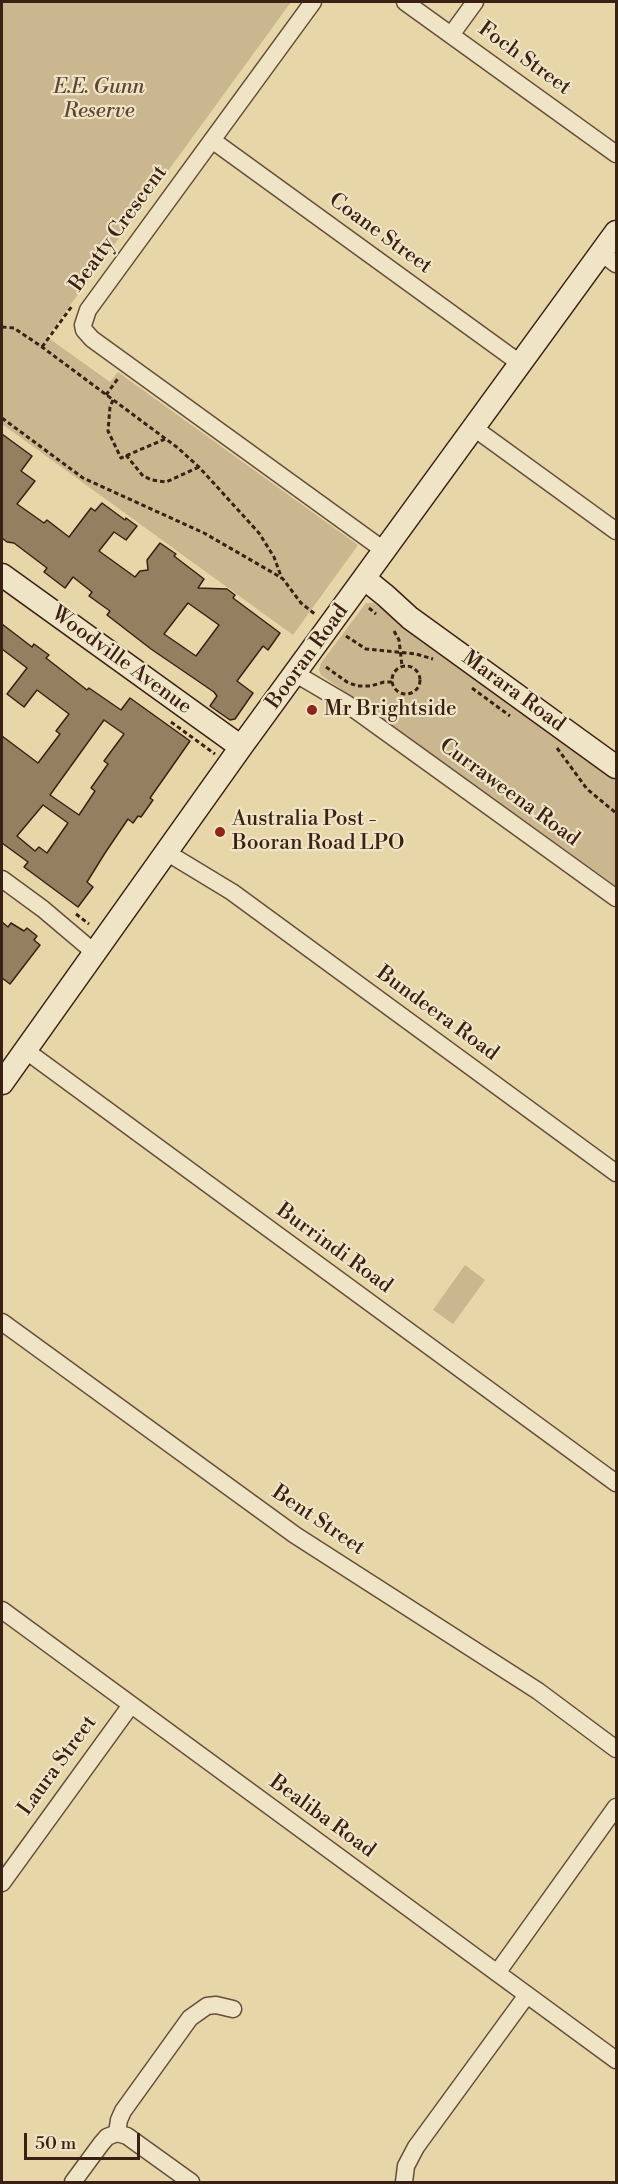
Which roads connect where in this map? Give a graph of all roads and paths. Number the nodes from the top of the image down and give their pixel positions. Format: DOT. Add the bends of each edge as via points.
graph roads {
  1 [pos="313,2"];
  2 [pos="405,2"];
  3 [pos="475,2"];
  4 [pos="451,35"];
  5 [pos="212,140"];
  6 [pos="616,154"];
  7 [pos="612,249"];
  8 [pos="2,327"];
  9 [pos="521,364"];
  10 [pos="128,366"];
  11 [pos="106,395"];
  12 [pos="112,400"];
  13 [pos="2,418"];
  14 [pos="474,428"];
  15 [pos="165,438"];
  16 [pos="126,455"];
  17 [pos="199,466"];
  18 [pos="616,531"];
  19 [pos="385,551"];
  20 [pos="2,575"];
  21 [pos="283,579"];
  22 [pos="362,584"];
  23 [pos="369,609"];
  24 [pos="320,619"];
  25 [pos="383,620"];
  26 [pos="400,621"];
  27 [pos="343,633"];
  28 [pos="400,652"];
  29 [pos="441,664"];
  30 [pos="402,666"];
  31 [pos="326,667"];
  32 [pos="299,670"];
  33 [pos="392,682"];
  34 [pos="466,682"];
  35 [pos="513,717"];
  36 [pos="553,743"];
  37 [pos="241,747"];
  38 [pos="616,767"];
  39 [pos="616,813"];
  40 [pos="170,847"];
  41 [pos="2,879"];
  42 [pos="616,898"];
  43 [pos="98,948"];
  44 [pos="25,1050"];
  45 [pos="2,1083"];
  46 [pos="616,1173"];
  47 [pos="2,1322"];
  48 [pos="616,1483"];
  49 [pos="2,1610"];
  50 [pos="131,1705"];
  51 [pos="616,1749"];
  52 [pos="616,1807"];
  53 [pos="2,1883"];
  54 [pos="497,1973"];
  55 [pos="527,1995"];
  56 [pos="233,2008"];
  57 [pos="616,2060"];
  58 [pos="117,2133"];
  59 [pos="73,2182"];
  60 [pos="191,2182"];
  61 [pos="404,2182"];
  1 -- 5 [label="street, Beatty Crescent"];
  2 -- 4 [label="street, Foch Street"];
  3 -- 4 [label="street"];
  4 -- 6 [label="street, Foch Street"];
  5 -- 9 [label="street, Coane Street"];
  5 -- 10 [label="street, Beatty Crescent" via="85,314 83,325 87,335"];
  7 -- 9 [label="street, Booran Road"];
  8 -- 11 [label="path" via="14,328"];
  9 -- 14 [label="street, Booran Road"];
  10 -- 11 [label="path"];
  10 -- 19 [label="street, Beatty Crescent"];
  11 -- 12 [label="path"];
  12 -- 15 [label="path"];
  12 -- 16 [label="path" via="108,431 121,458"];
  13 -- 21 [label="path" via="82,478 204,533"];
  14 -- 18 [label="street"];
  14 -- 19 [label="street, Booran Road"];
  15 -- 16 [label="path"];
  15 -- 17 [label="path"];
  16 -- 17 [label="path" via="143,476 152,480 166,482"];
  17 -- 21 [label="path" via="259,532"];
  19 -- 22 [label="street, Booran Road"];
  20 -- 37 [label="street, Woodville Avenue"];
  21 -- 24 [label="path" via="301,603"];
  22 -- 26 [label="street, Marara Road" via="386,596"];
  22 -- 32 [label="street, Booran Road"];
  23 -- 25 [label="path"];
  26 -- 28 [label="path"];
  26 -- 38 [label="street, Marara Road"];
  27 -- 28 [label="path" via="366,649"];
  28 -- 29 [label="path"];
  28 -- 30 [label="path"];
  30 -- 33 [label="path" via="395,671"];
  30 -- 33 [label="path" via="411,667 418,674 417,687 410,693 400,693"];
  31 -- 33 [label="path" via="357,686"];
  32 -- 37 [label="street, Booran Road"];
  32 -- 42 [label="street, Curraweena Road" via="319,678 347,704"];
  34 -- 35 [label="path"];
  36 -- 39 [label="path" via="587,789"];
  37 -- 40 [label="street, Booran Road"];
  40 -- 43 [label="street, Booran Road"];
  40 -- 46 [label="street, Bundeera Road" via="201,863 232,892"];
  41 -- 43 [label="street" via="43,909 84,931"];
  43 -- 44 [label="street, Booran Road"];
  44 -- 45 [label="street, Booran Road"];
  44 -- 48 [label="street, Burrindi Road"];
  47 -- 51 [label="street, Bent Street" via="295,1535 538,1691"];
  49 -- 50 [label="street, Bealiba Road"];
  50 -- 53 [label="street, Laura Street"];
  50 -- 54 [label="street, Bealiba Road"];
  52 -- 54 [label="street"];
  54 -- 55 [label="street, Bealiba Road"];
  55 -- 57 [label="street, Bealiba Road"];
  55 -- 61 [label="street" via="416,2148 406,2166"];
  56 -- 58 [label="street" via="207,2006 190,2018 123,2111"];
  58 -- 59 [label="street" via="107,2137"];
  58 -- 60 [label="street" via="127,2136"];
}
